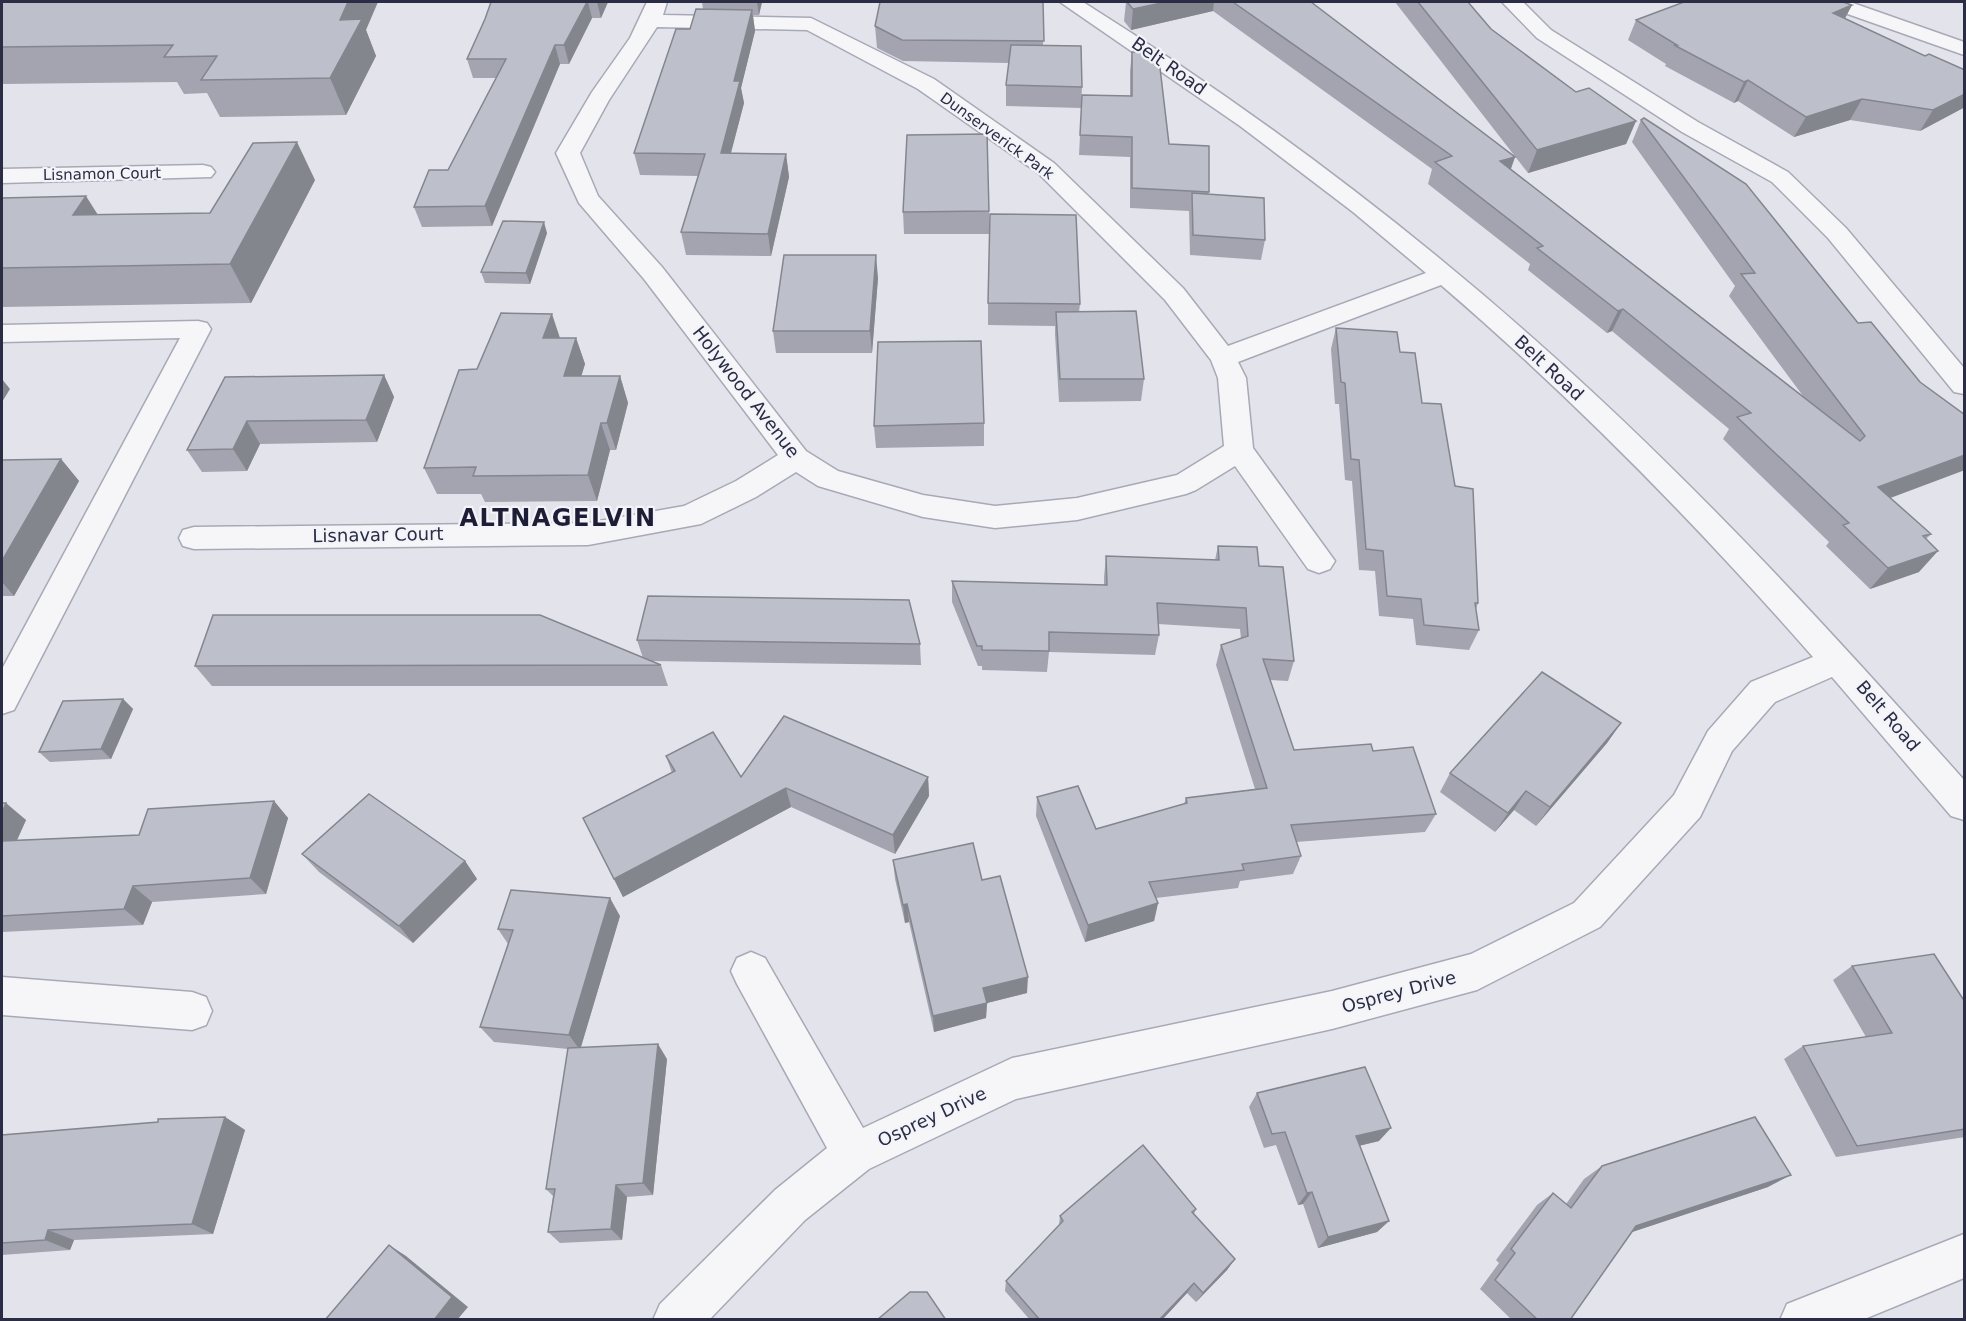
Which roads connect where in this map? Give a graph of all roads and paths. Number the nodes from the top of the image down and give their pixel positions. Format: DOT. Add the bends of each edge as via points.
graph roads {
  1 [pos="1070,2"];
  2 [pos="1512,2"];
  3 [pos="1832,2"];
  4 [pos="655,11"];
  5 [pos="1965,49"];
  6 [pos="204,172"];
  7 [pos="2,176"];
  8 [pos="1444,275"];
  9 [pos="2,333"];
  10 [pos="1223,357"];
  11 [pos="1965,385"];
  12 [pos="1239,450"];
  13 [pos="796,458"];
  14 [pos="194,538"];
  15 [pos="1319,561"];
  16 [pos="1839,660"];
  17 [pos="2,700"];
  18 [pos="1965,806"];
  19 [pos="752,971"];
  20 [pos="2,996"];
  21 [pos="192,1011"];
  22 [pos="854,1154"];
  23 [pos="1965,1256"];
  24 [pos="676,1320"];
  25 [pos="1803,1320"];
  1 -- 8 [label="street, Belt Road" via="1140,45 1274,140"];
  2 -- 11 [label="street" via="1544,34 1690,127 1780,177 1837,233"];
  3 -- 5 [label="street"];
  4 -- 10 [label="street, Dunserverick Park" via="811,24 926,84 1046,168 1174,294"];
  4 -- 13 [label="street, Holywood Avenue" via="633,53 603,91 568,153 587,198 653,273"];
  6 -- 7 [label="street, Lisnamon Court"];
  8 -- 10 [label="street"];
  8 -- 16 [label="street, Belt Road" via="1526,345 1607,423 1770,585"];
  9 -- 17 [label="street" via="198,329"];
  10 -- 12 [label="street, Dunserverick Park" via="1232,378"];
  12 -- 13 [label="street, Holywood Avenue" via="1186,483 1077,509 995,517 923,506 828,479"];
  12 -- 15 [label="street"];
  13 -- 14 [label="street, Lisnavar Court" via="746,489 690,516 588,534"];
  16 -- 18 [label="street, Belt Road"];
  16 -- 22 [label="street, Osprey Drive" via="1763,692 1720,741 1687,806 1587,915 1477,971 1332,1010 1012,1079"];
  19 -- 22 [label="street"];
  20 -- 21 [label="street"];
  22 -- 24 [label="street, Osprey Drive" via="790,1205"];
  23 -- 25 [label="street"];
}
